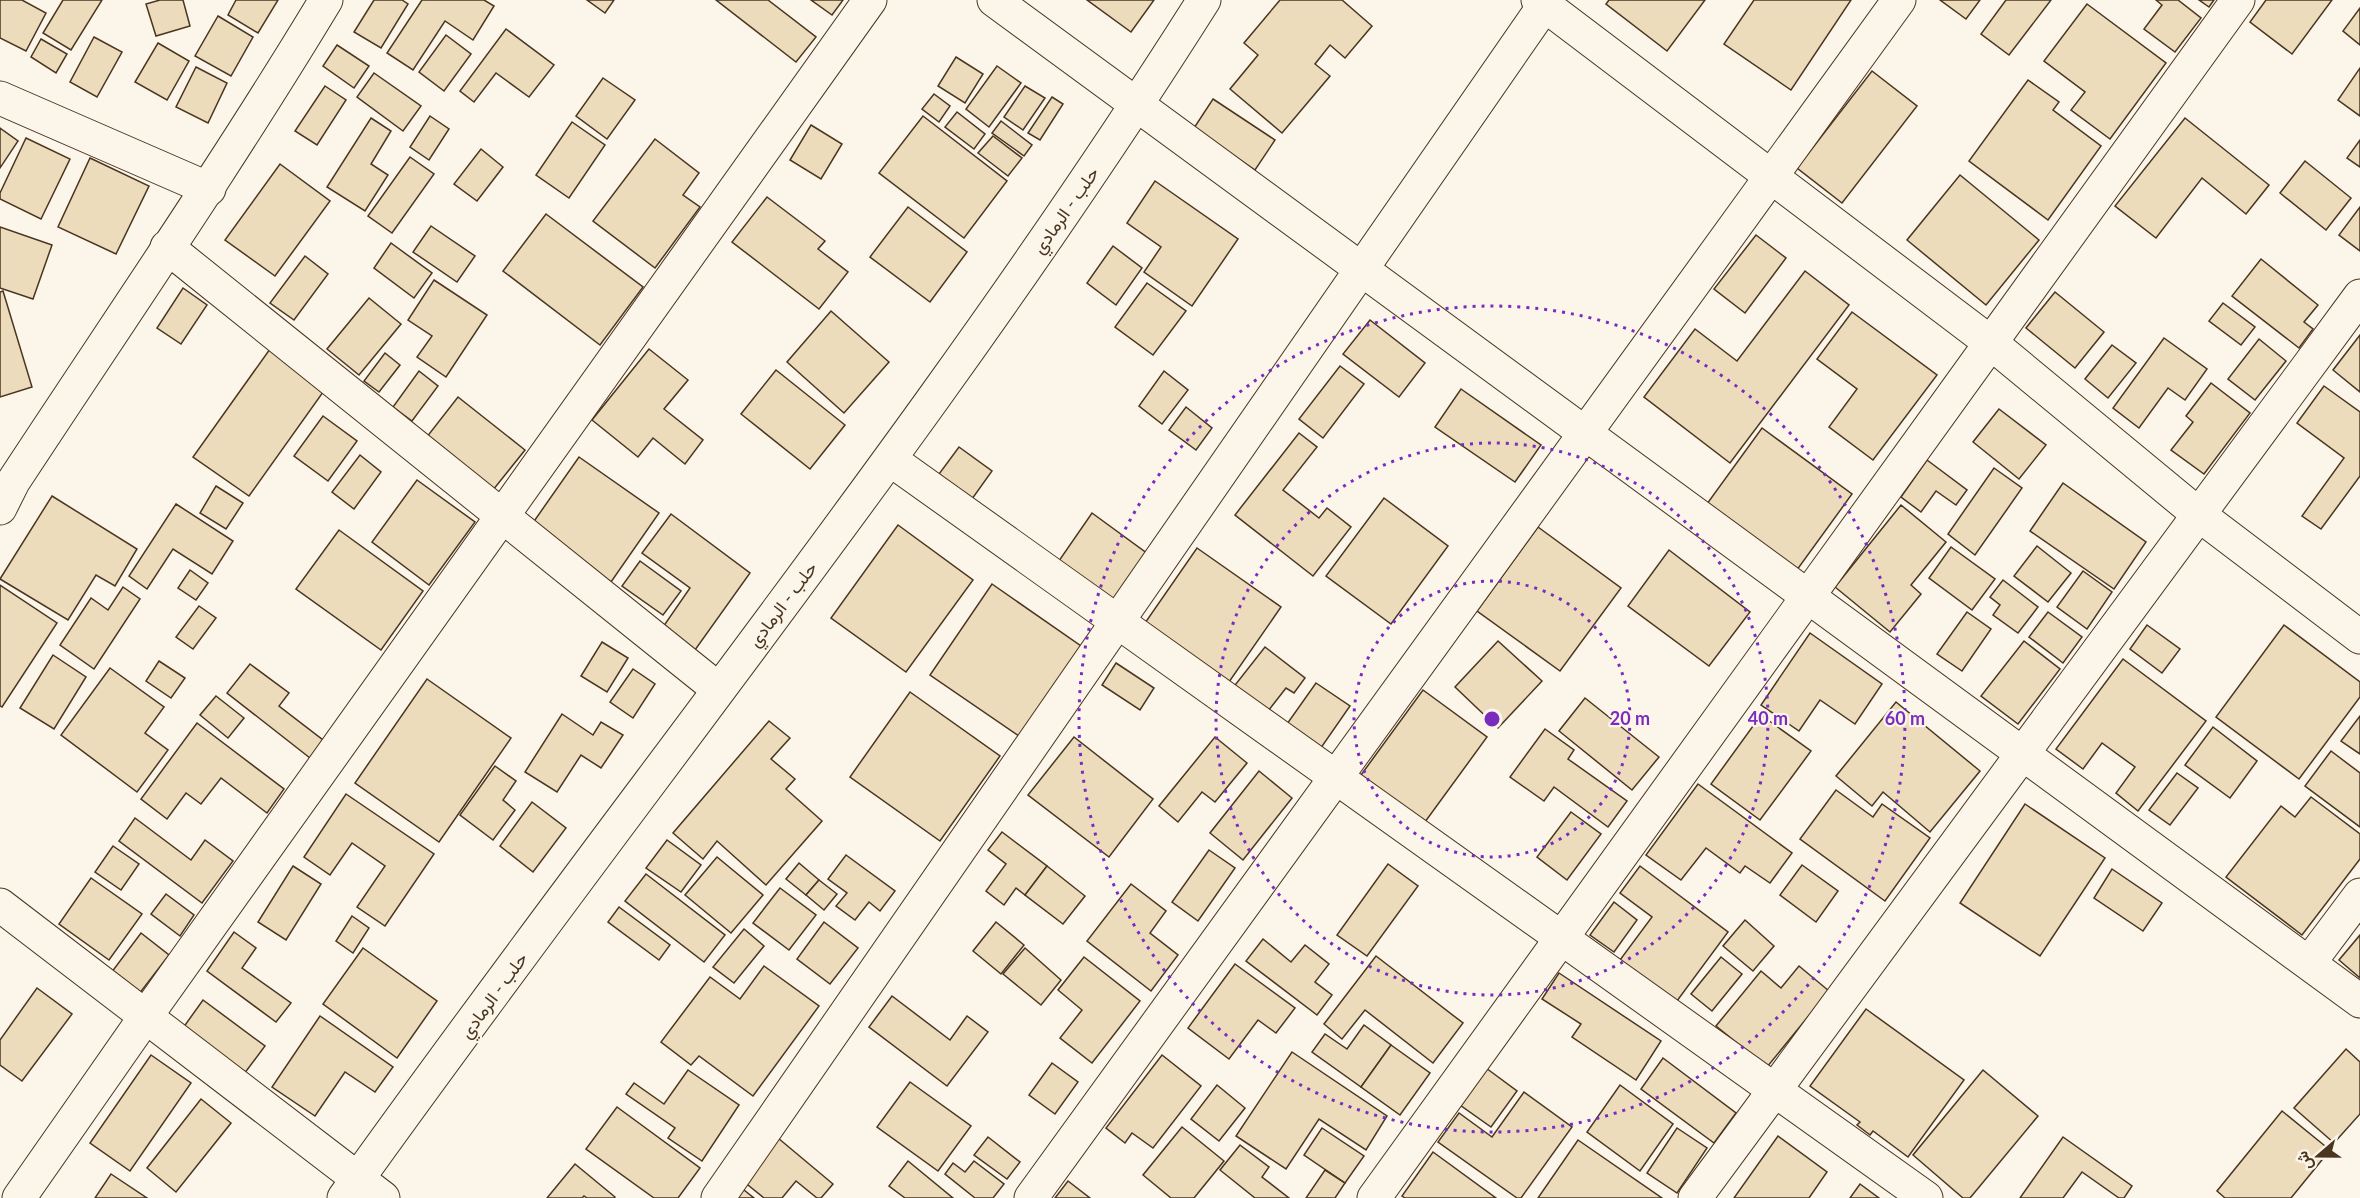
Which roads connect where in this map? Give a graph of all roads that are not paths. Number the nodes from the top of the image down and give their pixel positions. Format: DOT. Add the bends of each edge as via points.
graph roads {
  1 [pos="326,0"];
  2 [pos="870,0"];
  3 [pos="994,0"];
  4 [pos="1204,0"];
  5 [pos="1899,0"];
  6 [pos="2238,0"];
  7 [pos="1543,2"];
  8 [pos="0,98"];
  9 [pos="1138,105"];
  10 [pos="1771,176"];
  11 [pos="209,189"];
  12 [pos="167,247"];
  13 [pos="1360,269"];
  14 [pos="2360,296"];
  15 [pos="1991,343"];
  16 [pos="1584,432"];
  17 [pos="891,459"];
  18 [pos="4,489"];
  19 [pos="503,514"];
  20 [pos="2198,514"];
  21 [pos="1808,596"];
  22 [pos="1116,622"];
  23 [pos="2360,637"];
  24 [pos="718,689"];
  25 [pos="2024,754"];
  26 [pos="1334,777"];
  27 [pos="2360,895"];
  28 [pos="0,905"];
  29 [pos="1560,939"];
  30 [pos="2309,963"];
  31 [pos="2360,1001"];
  32 [pos="146,1016"];
  33 [pos="1775,1090"];
  34 [pos="351,1188"];
  35 [pos="19,1198"];
  36 [pos="383,1198"];
  37 [pos="718,1198"];
  38 [pos="1032,1198"];
  39 [pos="1374,1198"];
  40 [pos="1695,1198"];
  41 [pos="1926,1198"];
  1 -- 11 [label="main road"];
  2 -- 19 [label="main road"];
  3 -- 9 [label="main road"];
  4 -- 9 [label="main road, حلب - الرمادي"];
  5 -- 10 [label="main road"];
  6 -- 15 [label="main road"];
  7 -- 10 [label="main road"];
  7 -- 13 [label="main road"];
  8 -- 11 [label="main road"];
  9 -- 13 [label="main road"];
  9 -- 17 [label="main road, حلب - الرمادي"];
  10 -- 15 [label="main road"];
  10 -- 16 [label="main road"];
  11 -- 12 [label="main road"];
  12 -- 18 [label="main road"];
  12 -- 19 [label="main road"];
  13 -- 16 [label="main road"];
  13 -- 22 [label="main road"];
  14 -- 20 [label="main road"];
  15 -- 20 [label="main road"];
  15 -- 21 [label="main road"];
  16 -- 21 [label="main road"];
  16 -- 26 [label="main road"];
  17 -- 22 [label="main road"];
  17 -- 24 [label="main road, حلب - الرمادي"];
  19 -- 24 [label="main road"];
  19 -- 32 [label="main road"];
  20 -- 23 [label="main road"];
  20 -- 25 [label="main road"];
  21 -- 25 [label="main road"];
  21 -- 29 [label="main road"];
  22 -- 26 [label="main road"];
  22 -- 37 [label="main road"];
  24 -- 34 [label="main road, حلب - الرمادي"];
  25 -- 30 [label="main road"];
  25 -- 33 [label="main road"];
  26 -- 29 [label="main road"];
  26 -- 38 [label="main road"];
  27 -- 30 [label="main road"];
  28 -- 32 [label="main road"];
  29 -- 33 [label="main road"];
  29 -- 39 [label="main road"];
  30 -- 31 [label="main road"];
  32 -- 34 [label="main road"];
  32 -- 35 [label="main road"];
  33 -- 40 [label="main road"];
  33 -- 41 [label="main road"];
  34 -- 36 [label="main road"];
}
